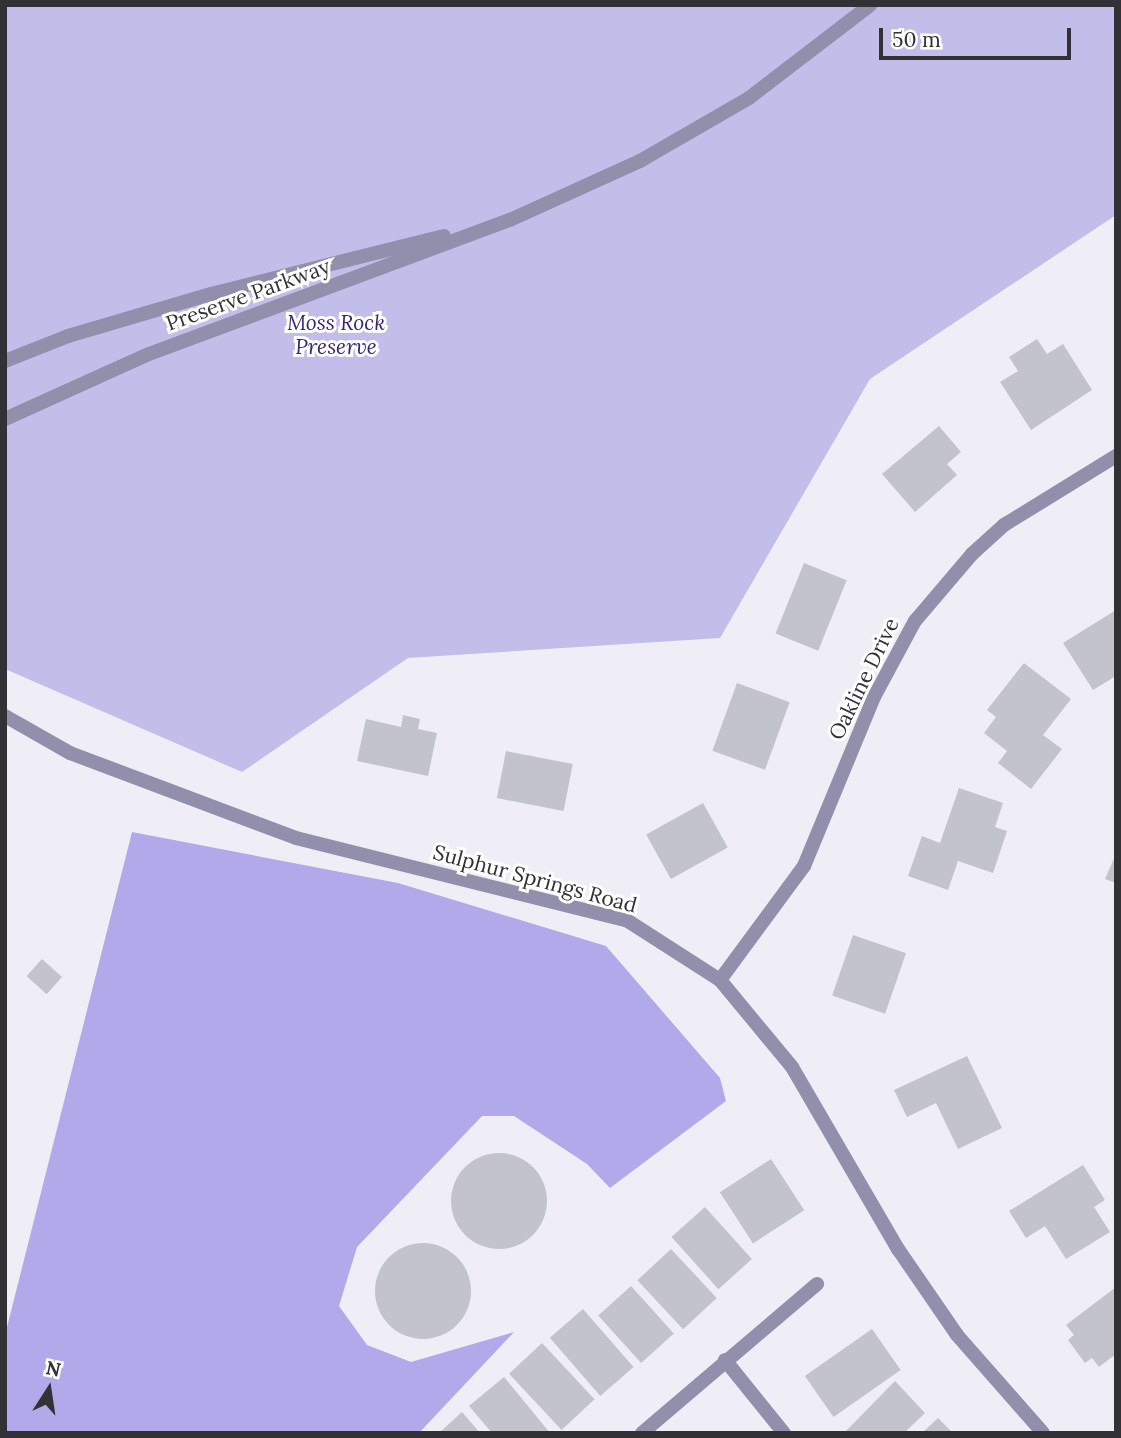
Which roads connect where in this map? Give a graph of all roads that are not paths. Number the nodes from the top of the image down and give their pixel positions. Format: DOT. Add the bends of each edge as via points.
graph roads {
  1 [pos="870,5"];
  2 [pos="510,220"];
  3 [pos="5,360"];
  4 [pos="5,419"];
  5 [pos="1116,456"];
  6 [pos="5,716"];
  7 [pos="720,980"];
  8 [pos="817,1284"];
  9 [pos="725,1360"];
  10 [pos="642,1433"];
  11 [pos="784,1433"];
  12 [pos="1044,1433"];
  1 -- 2 [label="street, Preserve Parkway" via="749,98 640,161"];
  2 -- 3 [label="street, Preserve Parkway" via="211,294 68,336"];
  2 -- 4 [label="street, Preserve Parkway" via="149,354"];
  5 -- 7 [label="street, Oakline Drive" via="1004,525 923,610 889,664 804,866"];
  6 -- 7 [label="street, Sulphur Springs Road" via="70,753 296,838 628,921"];
  7 -- 12 [label="street, Sulphur Springs Road" via="792,1067 898,1249 957,1335"];
  8 -- 9 [label="street"];
  9 -- 10 [label="street"];
  9 -- 11 [label="street"];
}
